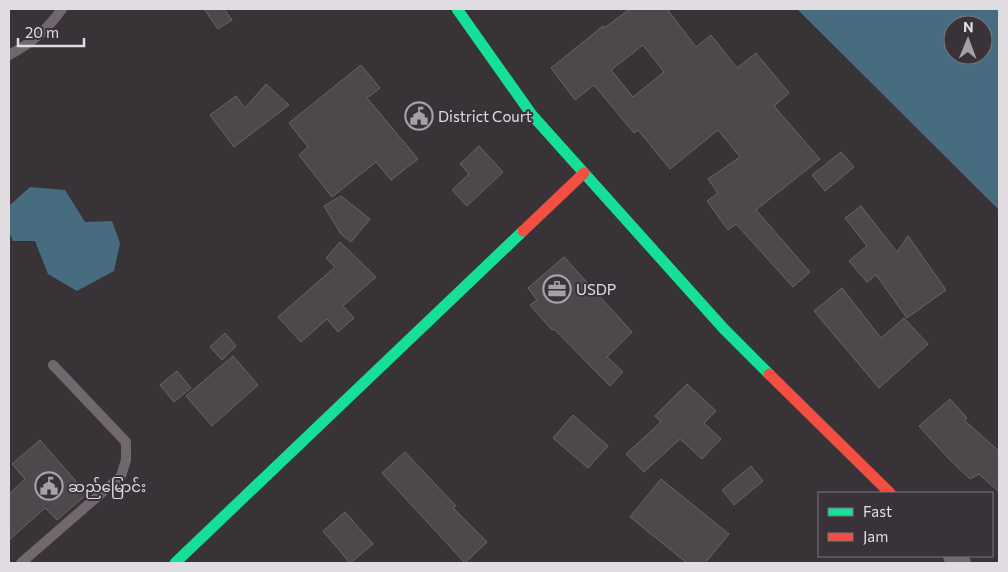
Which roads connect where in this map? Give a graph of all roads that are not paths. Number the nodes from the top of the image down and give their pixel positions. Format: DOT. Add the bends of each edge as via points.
graph roads {
  1 [pos="62,9"];
  2 [pos="457,9"];
  3 [pos="9,55"];
  4 [pos="584,173"];
  5 [pos="53,365"];
  6 [pos="889,492"];
  7 [pos="21,563"];
  8 [pos="175,563"];
  1 -- 3 [label="lane" via="52,24 30,43"];
  2 -- 4 [label="street" via="532,115"];
  4 -- 6 [label="street" via="724,329"];
  4 -- 8 [label="street"];
  5 -- 7 [label="lane" via="126,442 126,460 121,476"];
}
